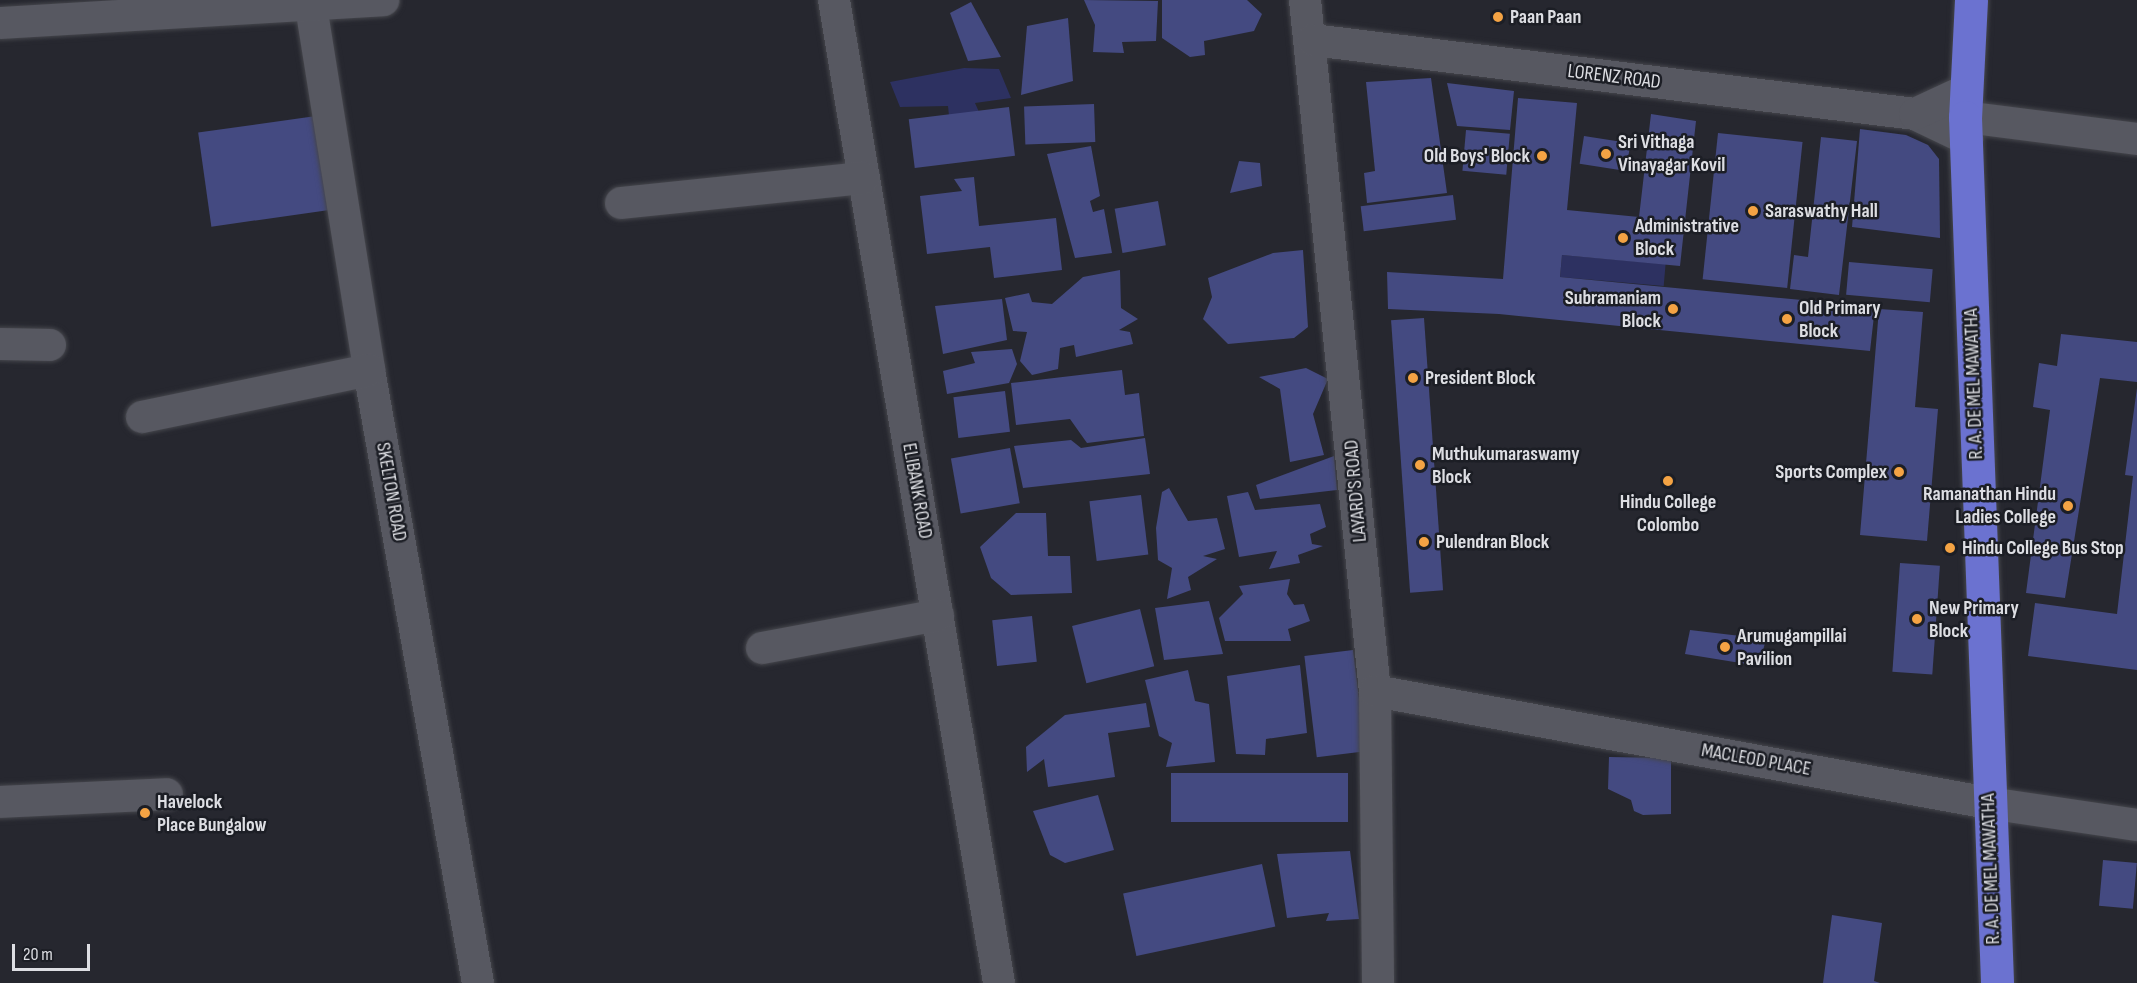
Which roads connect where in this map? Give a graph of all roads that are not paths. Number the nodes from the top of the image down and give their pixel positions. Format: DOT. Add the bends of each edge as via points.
graph roads {
  1 [pos="383,0"];
  2 [pos="834,0"];
  3 [pos="1305,0"];
  4 [pos="1971,0"];
  5 [pos="311,2"];
  6 [pos="0,22"];
  7 [pos="1313,40"];
  8 [pos="1915,114"];
  9 [pos="1966,115"];
  10 [pos="2137,139"];
  11 [pos="864,178"];
  12 [pos="621,203"];
  13 [pos="0,345"];
  14 [pos="50,345"];
  15 [pos="369,370"];
  16 [pos="142,417"];
  17 [pos="938,615"];
  18 [pos="762,648"];
  19 [pos="1375,691"];
  20 [pos="167,794"];
  21 [pos="0,802"];
  22 [pos="1988,803"];
  23 [pos="2137,825"];
  24 [pos="478,983"];
  25 [pos="999,983"];
  26 [pos="1378,983"];
  27 [pos="1997,983"];
  1 -- 5 [label="street"];
  2 -- 11 [label="street, ELIBANK ROAD"];
  3 -- 7 [label="street, LAYARD'S ROAD"];
  4 -- 9 [label="highway, R. A. DE MEL MAWATHA"];
  5 -- 6 [label="street"];
  5 -- 15 [label="street, SKELTON ROAD"];
  7 -- 8 [label="street, LORENZ ROAD"];
  7 -- 19 [label="street, LAYARD'S ROAD"];
  8 -- 9 [label="street, LORENZ ROAD"];
  8 -- 9 [label="street"];
  9 -- 10 [label="street, LORENZ ROAD"];
  9 -- 22 [label="highway, R. A. DE MEL MAWATHA"];
  11 -- 12 [label="street"];
  11 -- 17 [label="street, ELIBANK ROAD"];
  13 -- 14 [label="street"];
  15 -- 16 [label="street"];
  15 -- 24 [label="street, SKELTON ROAD"];
  17 -- 18 [label="street"];
  17 -- 25 [label="street, ELIBANK ROAD"];
  19 -- 22 [label="street, MACLEOD PLACE"];
  19 -- 26 [label="street, LAYARD'S ROAD"];
  20 -- 21 [label="street"];
  22 -- 23 [label="street, MACLEOD PLACE"];
  22 -- 27 [label="highway, R. A. DE MEL MAWATHA"];
}
